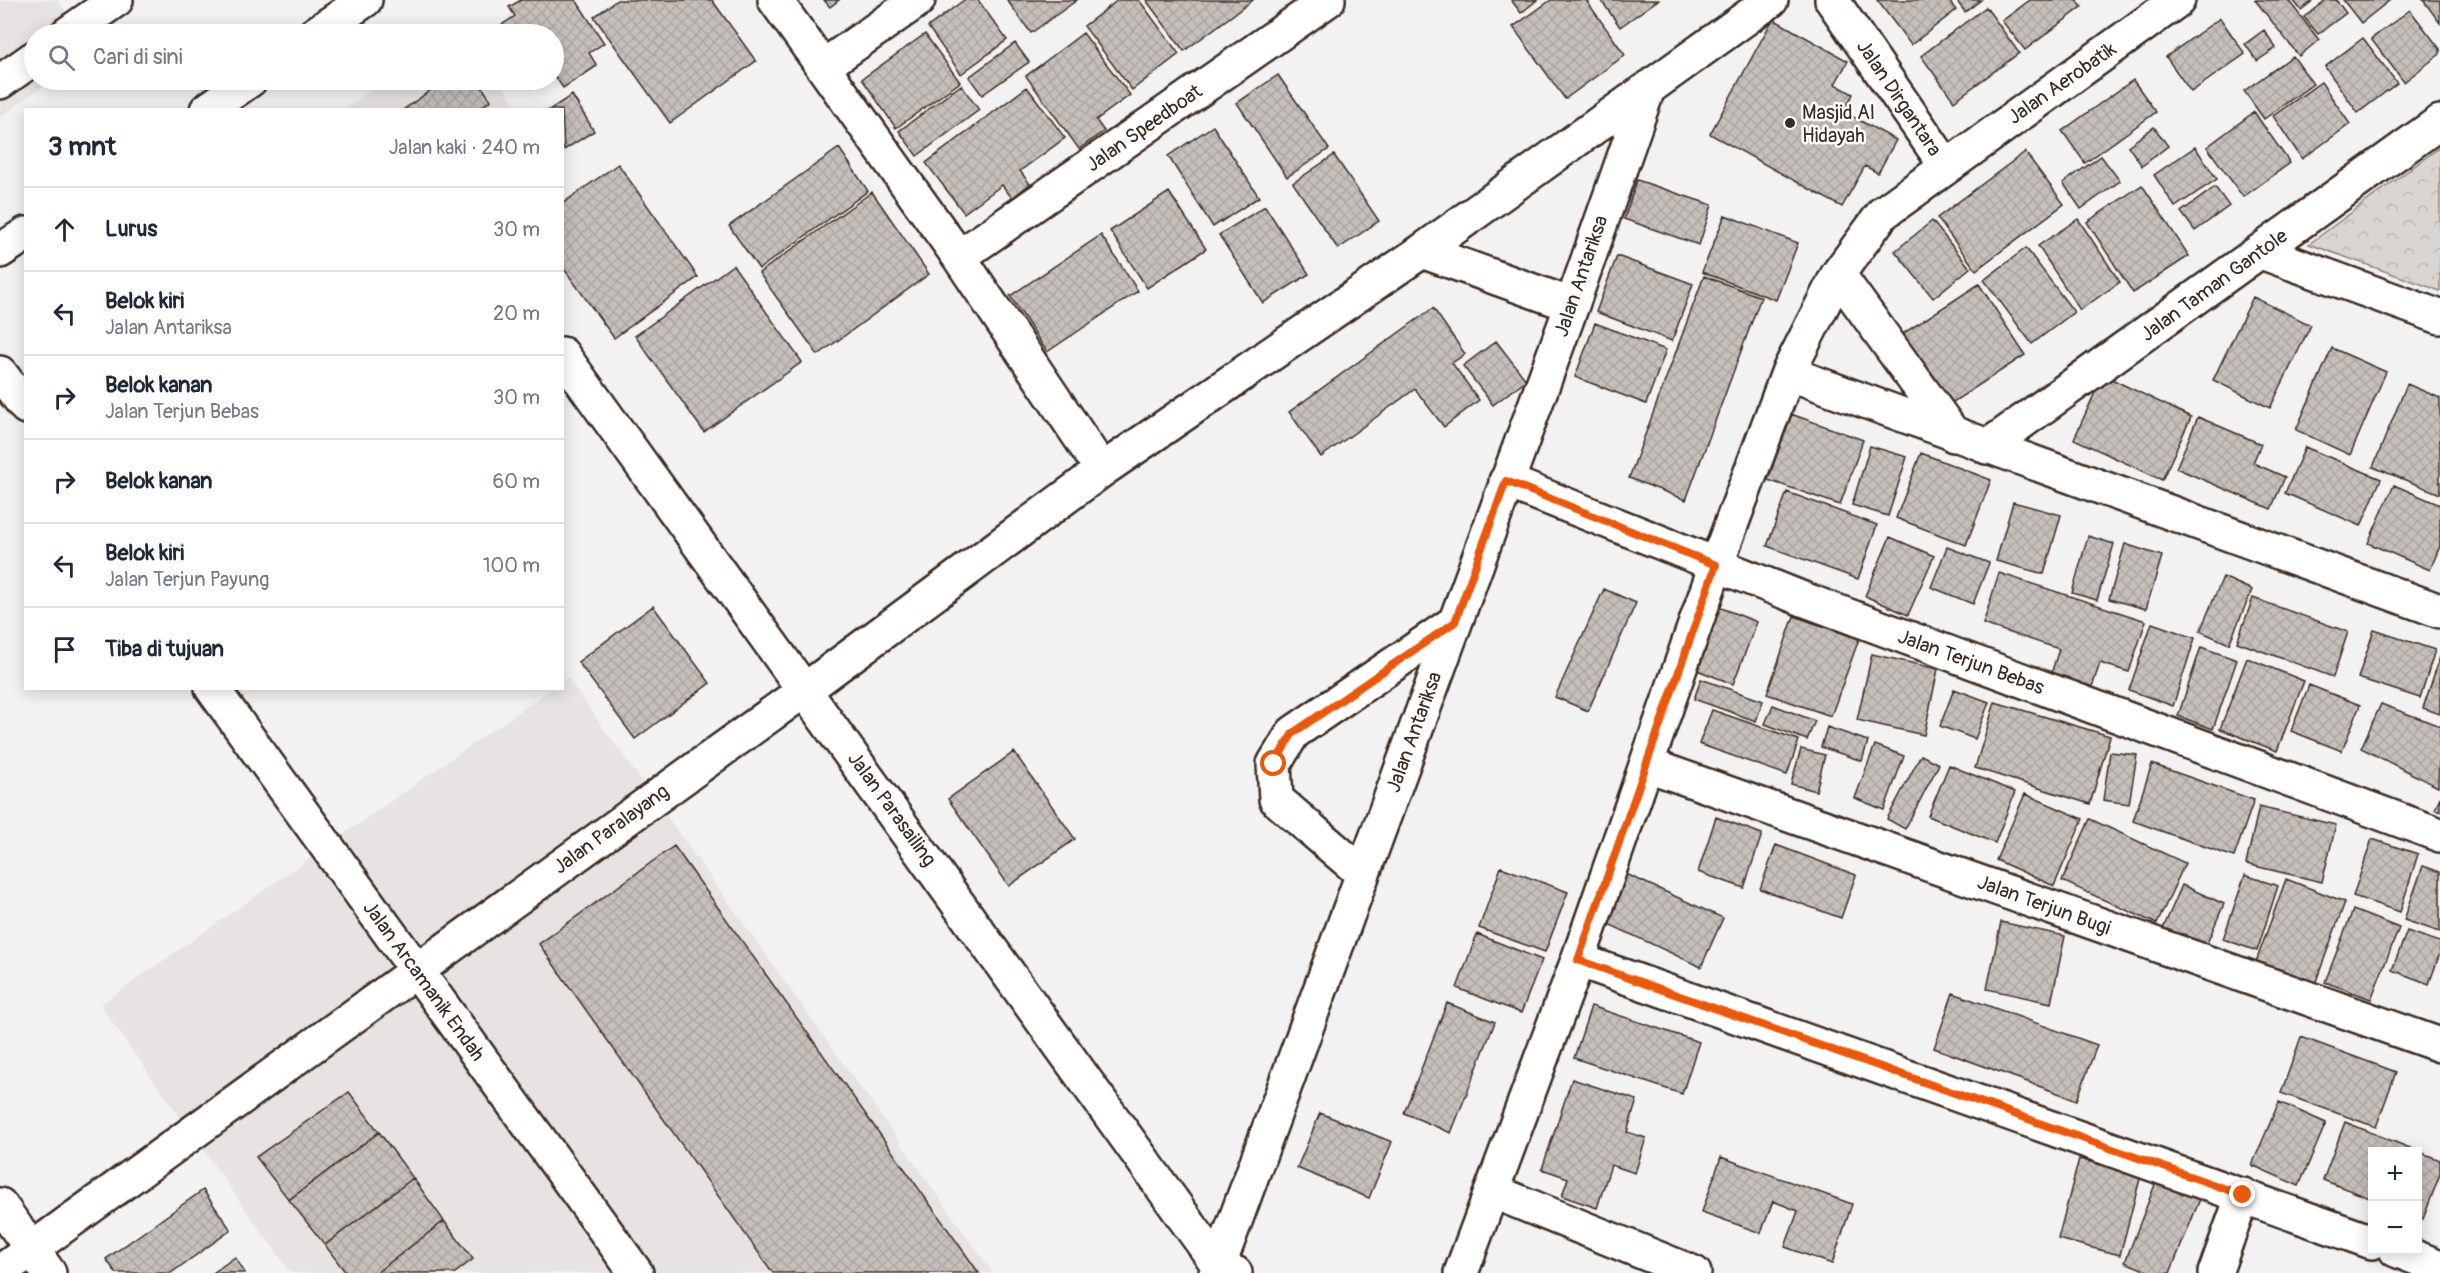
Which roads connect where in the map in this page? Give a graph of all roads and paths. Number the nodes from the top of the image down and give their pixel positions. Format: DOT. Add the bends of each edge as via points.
graph roads {
  1 [pos="116,0"];
  2 [pos="365,0"];
  3 [pos="775,0"];
  4 [pos="918,0"];
  5 [pos="1328,0"];
  6 [pos="1771,0"];
  7 [pos="1832,0"];
  8 [pos="2178,0"];
  9 [pos="81,24"];
  10 [pos="330,24"];
  11 [pos="24,65"];
  12 [pos="824,66"];
  13 [pos="0,82"];
  14 [pos="1648,89"];
  15 [pos="236,90"];
  16 [pos="210,108"];
  17 [pos="2440,122"];
  18 [pos="1946,166"];
  19 [pos="24,235"];
  20 [pos="0,251"];
  21 [pos="1422,251"];
  22 [pos="2261,252"];
  23 [pos="959,257"];
  24 [pos="1838,274"];
  25 [pos="1572,305"];
  26 [pos="2440,317"];
  27 [pos="564,357"];
  28 [pos="0,373"];
  29 [pos="1788,373"];
  30 [pos="24,404"];
  31 [pos="1954,435"];
  32 [pos="1987,447"];
  33 [pos="1102,470"];
  34 [pos="1506,481"];
  35 [pos="1716,565"];
  36 [pos="2440,611"];
  37 [pos="1455,622"];
  38 [pos="806,689"];
  39 [pos="213,690"];
  40 [pos="1648,765"];
  41 [pos="2440,836"];
  42 [pos="1362,873"];
  43 [pos="1578,960"];
  44 [pos="416,970"];
  45 [pos="2440,1045"];
  46 [pos="1492,1191"];
  47 [pos="2243,1195"];
  48 [pos="0,1205"];
  49 [pos="2368,1240"];
  50 [pos="2407,1255"];
  51 [pos="40,1261"];
  52 [pos="2440,1267"];
  53 [pos="1223,1271"];
  54 [pos="0,1272"];
  55 [pos="636,1273"];
  56 [pos="1461,1273"];
  57 [pos="1694,1273"];
  58 [pos="2215,1273"];
  1 -- 9 [label="street"];
  2 -- 10 [label="street"];
  3 -- 12 [label="street"];
  4 -- 12 [label="street"];
  5 -- 23 [label="street, Jalan Speedboat"];
  6 -- 14 [label="street, Jalan Paralayang"];
  7 -- 18 [label="street, Jalan Dirgantara"];
  8 -- 18 [label="street, Jalan Aerobatik"];
  11 -- 13 [label="street"];
  12 -- 23 [label="street"];
  14 -- 21 [label="street, Jalan Paralayang"];
  14 -- 25 [label="street, Jalan Antariksa"];
  15 -- 16 [label="street"];
  17 -- 22 [label="street, Jalan Taman Gantole"];
  18 -- 24 [label="street, Jalan Aerobatik" via="1883,213"];
  19 -- 20 [label="street"];
  21 -- 25 [label="street"];
  21 -- 33 [label="street, Jalan Paralayang"];
  22 -- 26 [label="street"];
  22 -- 32 [label="street, Jalan Taman Gantole"];
  23 -- 33 [label="street"];
  24 -- 29 [label="street, Jalan Aerobatik"];
  24 -- 31 [label="street"];
  25 -- 34 [label="street, Jalan Antariksa"];
  27 -- 38 [label="street, Jalan Parasailing"];
  28 -- 30 [label="street"];
  29 -- 31 [label="street"];
  29 -- 35 [label="street, Jalan Aerobatik"];
  31 -- 32 [label="street"];
  32 -- 36 [label="street"];
  33 -- 38 [label="street, Jalan Paralayang"];
  34 -- 35 [label="street, Jalan Terjun Bebas"];
  34 -- 37 [label="street, Jalan Antariksa"];
  35 -- 40 [label="street, Jalan Aerobatik"];
  35 -- 41 [label="street, Jalan Terjun Bebas"];
  37 -- 42 [label="street, Jalan Antariksa"];
  37 -- 42 [label="street" via="1293,733 1274,764 1276,799"];
  38 -- 44 [label="street, Jalan Paralayang"];
  38 -- 53 [label="street, Jalan Parasailing"];
  39 -- 44 [label="street, Jalan Arcamanik Endah"];
  40 -- 43 [label="street, Jalan Aerobatik"];
  40 -- 45 [label="street, Jalan Terjun Bugi"];
  42 -- 53 [label="street, Jalan Antariksa"];
  43 -- 46 [label="street, Jalan Aerobatik"];
  43 -- 47 [label="street"];
  44 -- 51 [label="street, Jalan Paralayang"];
  44 -- 55 [label="street, Jalan Arcamanik Endah"];
  46 -- 56 [label="street, Jalan Aerobatik"];
  46 -- 57 [label="street"];
  47 -- 49 [label="street"];
  47 -- 58 [label="street"];
  48 -- 51 [label="street"];
  50 -- 52 [label="street"];
  51 -- 54 [label="street, Jalan Paralayang"];
}
